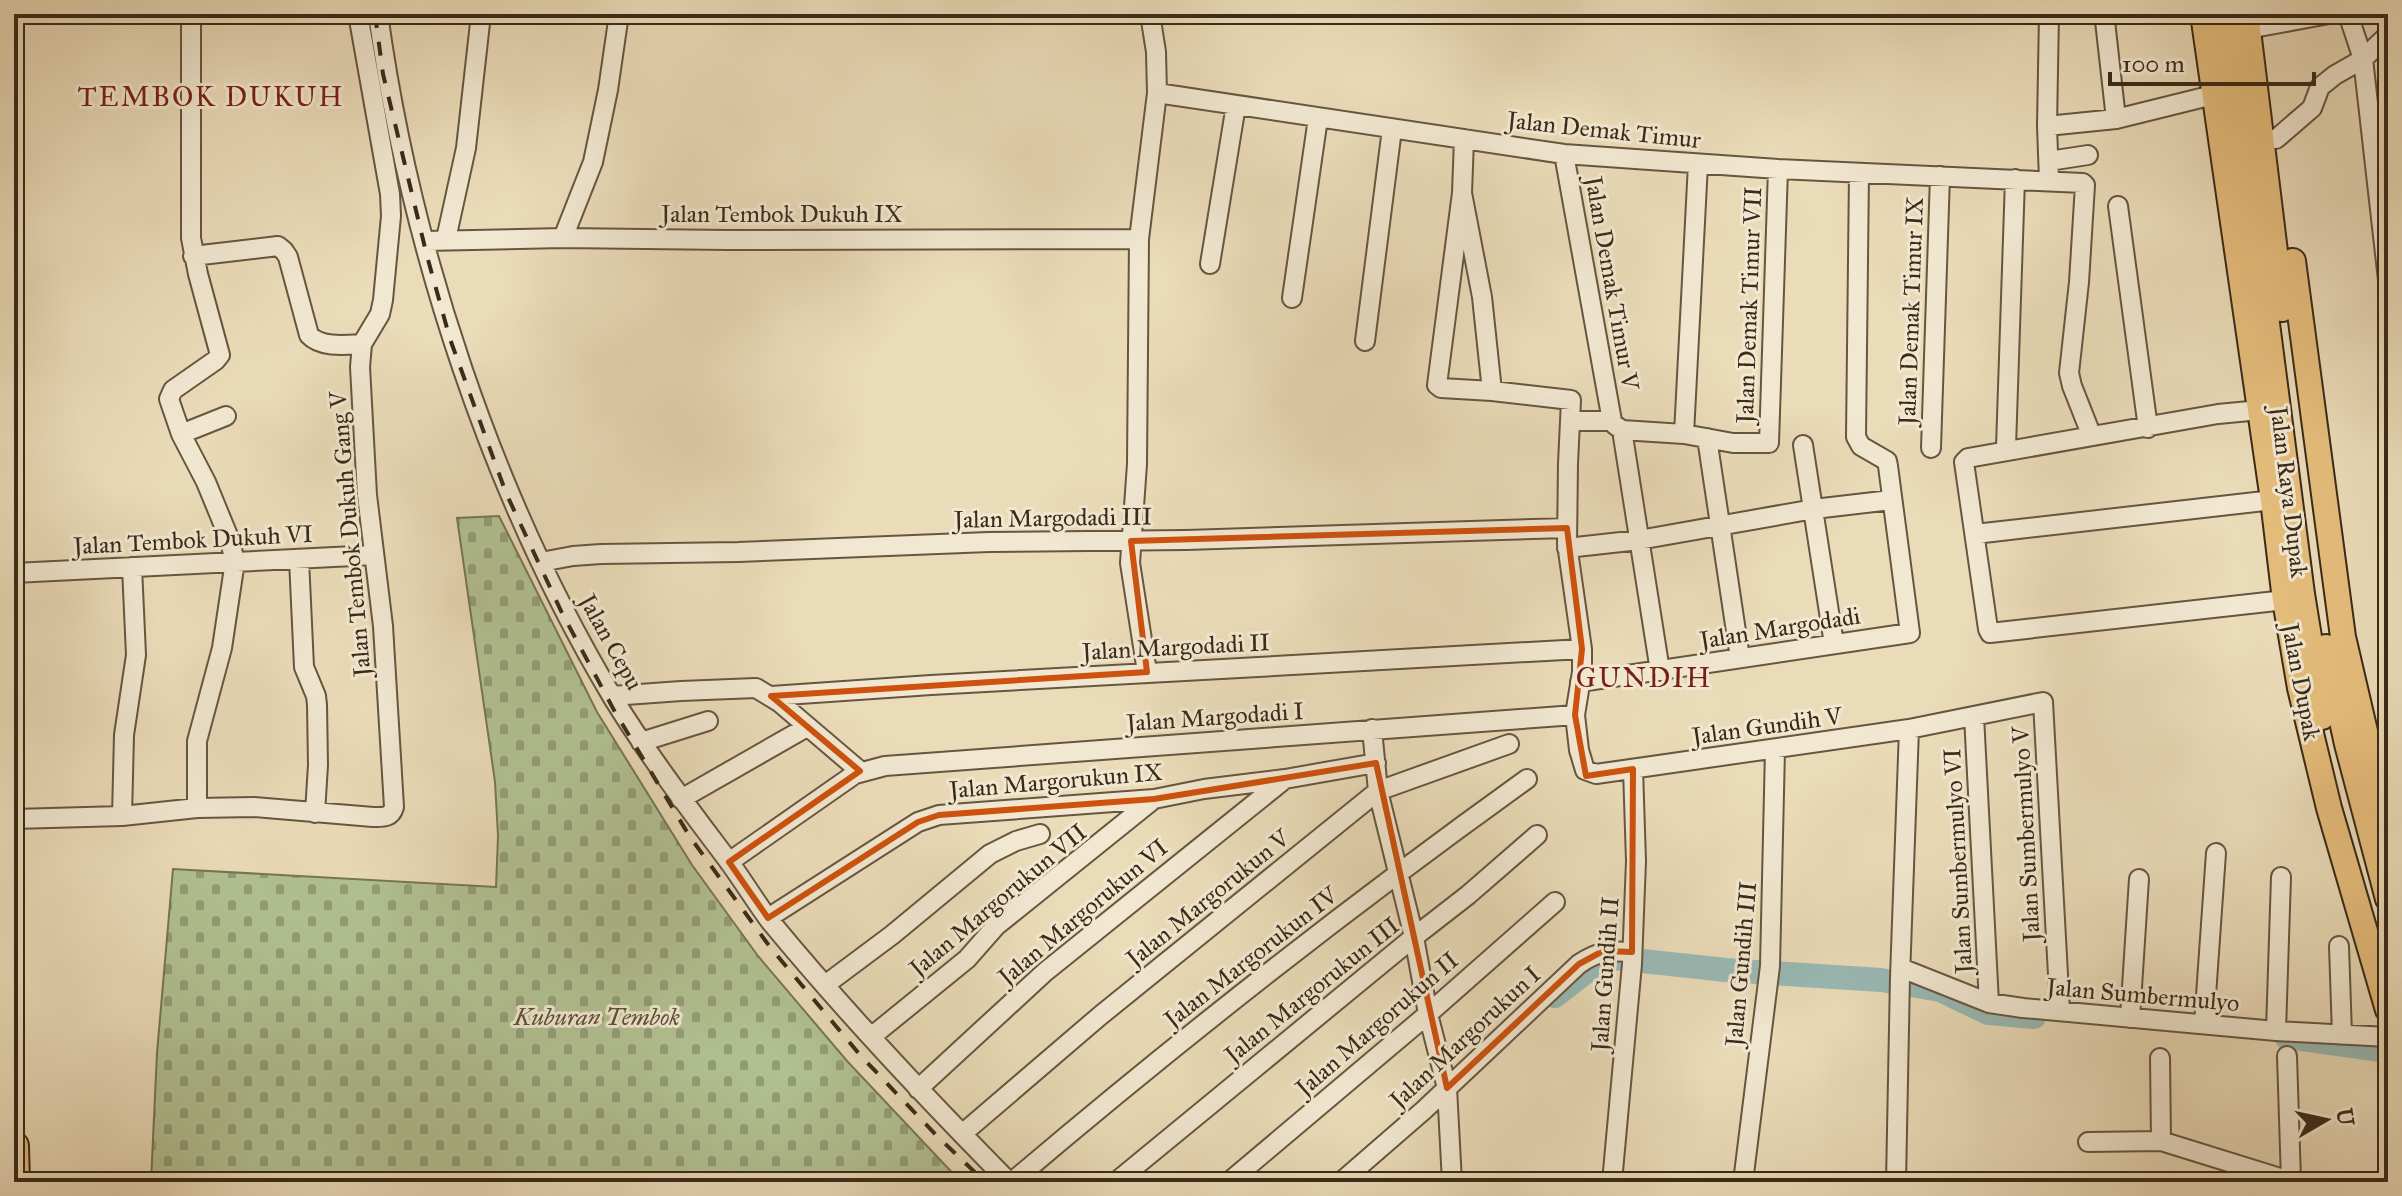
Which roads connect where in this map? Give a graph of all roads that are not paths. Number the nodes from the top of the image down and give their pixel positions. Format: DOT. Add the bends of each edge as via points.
graph roads {
  1 [pos="191,14"];
  2 [pos="358,14"];
  3 [pos="378,14"];
  4 [pos="481,14"];
  5 [pos="619,14"];
  6 [pos="1150,14"];
  7 [pos="2049,14"];
  8 [pos="2203,14"];
  9 [pos="2223,14"];
  10 [pos="2329,14"];
  11 [pos="2348,14"];
  12 [pos="2105,21"];
  13 [pos="2247,22"];
  14 [pos="2388,35"];
  15 [pos="2363,59"];
  16 [pos="2253,63"];
  17 [pos="1157,93"];
  18 [pos="2213,95"];
  19 [pos="1236,105"];
  20 [pos="1318,118"];
  21 [pos="2116,119"];
  22 [pos="2047,126"];
  23 [pos="1392,129"];
  24 [pos="1464,139"];
  25 [pos="2276,139"];
  26 [pos="1564,154"];
  27 [pos="2088,155"];
  28 [pos="2049,161"];
  29 [pos="1698,164"];
  30 [pos="1778,169"];
  31 [pos="1859,173"];
  32 [pos="1940,176"];
  33 [pos="2015,179"];
  34 [pos="2049,180"];
  35 [pos="1462,193"];
  36 [pos="2118,206"];
  37 [pos="563,238"];
  38 [pos="446,239"];
  39 [pos="1139,239"];
  40 [pos="425,241"];
  41 [pos="193,256"];
  42 [pos="1210,264"];
  43 [pos="2388,280"];
  44 [pos="1292,298"];
  45 [pos="1365,341"];
  46 [pos="362,344"];
  47 [pos="1492,391"];
  48 [pos="2260,410"];
  49 [pos="226,416"];
  50 [pos="1570,421"];
  51 [pos="1617,426"];
  52 [pos="2148,428"];
  53 [pos="2089,429"];
  54 [pos="181,434"];
  55 [pos="1684,434"];
  56 [pos="1707,438"];
  57 [pos="1803,445"];
  58 [pos="2006,447"];
  59 [pos="1931,448"];
  60 [pos="1891,500"];
  61 [pos="2273,500"];
  62 [pos="1814,509"];
  63 [pos="1721,525"];
  64 [pos="1567,528"];
  65 [pos="1975,534"];
  66 [pos="1639,540"];
  67 [pos="1131,541"];
  68 [pos="1567,548"];
  69 [pos="374,555"];
  70 [pos="2323,558"];
  71 [pos="299,559"];
  72 [pos="235,561"];
  73 [pos="541,562"];
  74 [pos="132,567"];
  75 [pos="14,573"];
  76 [pos="2285,600"];
  77 [pos="1834,644"];
  78 [pos="1582,649"];
  79 [pos="1740,658"];
  80 [pos="1660,671"];
  81 [pos="1147,672"];
  82 [pos="1580,682"];
  83 [pos="612,696"];
  84 [pos="771,696"];
  85 [pos="2043,702"];
  86 [pos="1575,715"];
  87 [pos="1974,716"];
  88 [pos="708,721"];
  89 [pos="807,727"];
  90 [pos="1372,729"];
  91 [pos="1909,729"];
  92 [pos="641,742"];
  93 [pos="1509,744"];
  94 [pos="1775,749"];
  95 [pos="1376,763"];
  96 [pos="1633,769"];
  97 [pos="860,771"];
  98 [pos="1285,779"];
  99 [pos="1527,779"];
  100 [pos="1378,791"];
  101 [pos="681,799"];
  102 [pos="1154,799"];
  103 [pos="197,808"];
  104 [pos="315,813"];
  105 [pos="122,816"];
  106 [pos="14,819"];
  107 [pos="2388,830"];
  108 [pos="1040,834"];
  109 [pos="1537,835"];
  110 [pos="2216,853"];
  111 [pos="729,862"];
  112 [pos="1397,873"];
  113 [pos="2281,877"];
  114 [pos="2139,879"];
  115 [pos="2388,899"];
  116 [pos="1555,902"];
  117 [pos="768,918"];
  118 [pos="1414,937"];
  119 [pos="2339,946"];
  120 [pos="1632,957"];
  121 [pos="2388,963"];
  122 [pos="1900,978"];
  123 [pos="825,985"];
  124 [pos="1989,1003"];
  125 [pos="2388,1010"];
  126 [pos="2060,1011"];
  127 [pos="1428,1014"];
  128 [pos="2130,1018"];
  129 [pos="2204,1024"];
  130 [pos="2276,1031"];
  131 [pos="2342,1035"];
  132 [pos="871,1037"];
  133 [pos="2388,1037"];
  134 [pos="2287,1056"];
  135 [pos="2160,1058"];
  136 [pos="918,1089"];
  137 [pos="1447,1092"];
  138 [pos="962,1134"];
  139 [pos="2161,1141"];
  140 [pos="2088,1142"];
  141 [pos="14,1146"];
  142 [pos="2292,1181"];
  143 [pos="15,1182"];
  144 [pos="1010,1182"];
  145 [pos="1116,1182"];
  146 [pos="1229,1182"];
  147 [pos="1341,1182"];
  148 [pos="1452,1182"];
  149 [pos="1612,1182"];
  150 [pos="1743,1182"];
  151 [pos="1896,1182"];
  1 -- 41 [label="street"];
  2 -- 46 [label="street, Jalan Tembok Dukuh Gang V" via="391,216 380,314"];
  3 -- 40 [label="street, Jalan Cepu"];
  4 -- 38 [label="street" via="466,148"];
  5 -- 37 [label="street" via="593,162"];
  6 -- 17 [label="street"];
  7 -- 22 [label="street"];
  8 -- 18 [label="main road, Jalan Dupak"];
  9 -- 121 [label="main road, Jalan Raya Dupak" via="2313,670 2328,748"];
  10 -- 13 [label="street"];
  11 -- 15 [label="street"];
  12 -- 21 [label="street"];
  13 -- 16 [label="main road, Jalan Raya Dupak"];
  14 -- 15 [label="street"];
  15 -- 25 [label="street" via="2320,87 2312,108"];
  15 -- 43 [label="street"];
  16 -- 25 [label="main road, Jalan Dupak" via="2268,82"];
  16 -- 70 [label="main road, Jalan Raya Dupak"];
  17 -- 19 [label="street, Jalan Demak Timur"];
  17 -- 39 [label="street"];
  18 -- 21 [label="street"];
  18 -- 48 [label="main road, Jalan Dupak"];
  19 -- 20 [label="street, Jalan Demak Timur"];
  19 -- 42 [label="street"];
  20 -- 23 [label="street, Jalan Demak Timur"];
  20 -- 44 [label="street"];
  21 -- 22 [label="street"];
  22 -- 28 [label="street"];
  23 -- 24 [label="street, Jalan Demak Timur"];
  23 -- 45 [label="street"];
  24 -- 26 [label="street, Jalan Demak Timur"];
  24 -- 35 [label="street"];
  25 -- 70 [label="main road, Jalan Dupak"];
  26 -- 29 [label="street, Jalan Demak Timur"];
  26 -- 51 [label="street, Jalan Demak Timur V"];
  27 -- 28 [label="street"];
  28 -- 34 [label="street"];
  29 -- 30 [label="street, Jalan Demak Timur"];
  29 -- 55 [label="street"];
  30 -- 31 [label="street, Jalan Demak Timur"];
  30 -- 56 [label="street, Jalan Demak Timur VII" via="1769,443"];
  31 -- 32 [label="street, Jalan Demak Timur"];
  31 -- 60 [label="street" via="1856,437 1861,446 1887,461"];
  32 -- 33 [label="street, Jalan Demak Timur"];
  32 -- 59 [label="street, Jalan Demak Timur IX"];
  33 -- 34 [label="street, Jalan Demak Timur"];
  33 -- 58 [label="street"];
  34 -- 53 [label="street, Jalan Demak Timur" via="2085,185 2069,373"];
  35 -- 47 [label="street" via="1482,297"];
  35 -- 47 [label="street" via="1437,386"];
  36 -- 52 [label="street"];
  37 -- 38 [label="street, Jalan Tembok Dukuh IX"];
  37 -- 39 [label="street, Jalan Tembok Dukuh IX"];
  38 -- 40 [label="street, Jalan Tembok Dukuh IX"];
  39 -- 67 [label="street"];
  40 -- 73 [label="street, Jalan Cepu" via="466,379"];
  41 -- 46 [label="street" via="278,246 288,257 309,335 323,343"];
  41 -- 54 [label="street" via="220,355 169,395"];
  46 -- 69 [label="street, Jalan Tembok Dukuh Gang V" via="361,409"];
  47 -- 50 [label="street, Jalan Gundih V" via="1571,400"];
  48 -- 52 [label="street"];
  48 -- 61 [label="main road, Jalan Dupak"];
  49 -- 54 [label="street"];
  50 -- 51 [label="street"];
  50 -- 64 [label="street, Jalan Gundih V"];
  51 -- 55 [label="street"];
  51 -- 66 [label="street, Jalan Demak Timur V"];
  52 -- 65 [label="street" via="1965,459"];
  54 -- 72 [label="street" via="206,482"];
  55 -- 56 [label="street"];
  56 -- 63 [label="street"];
  57 -- 62 [label="street"];
  60 -- 62 [label="street"];
  60 -- 77 [label="street, Jalan Margodadi" via="1910,633"];
  61 -- 65 [label="street"];
  61 -- 76 [label="main road, Jalan Dupak"];
  62 -- 63 [label="street"];
  62 -- 77 [label="street"];
  63 -- 66 [label="street"];
  63 -- 79 [label="street"];
  64 -- 67 [label="street, Jalan Margodadi III"];
  64 -- 68 [label="street, Jalan Gundih V"];
  65 -- 76 [label="street" via="1990,633"];
  66 -- 68 [label="street"];
  66 -- 80 [label="street, Jalan Demak Timur V"];
  67 -- 73 [label="street, Jalan Margodadi III" via="601,554"];
  67 -- 81 [label="street" via="1131,579"];
  68 -- 78 [label="street, Jalan Gundih V"];
  69 -- 71 [label="street, Jalan Tembok Dukuh VI"];
  69 -- 104 [label="street, Jalan Tembok Dukuh Gang V" via="394,807 387,816"];
  70 -- 107 [label="main road, Jalan Dupak"];
  70 -- 115 [label="main road, Jalan Raya Dupak" via="2317,600"];
  71 -- 72 [label="street, Jalan Tembok Dukuh VI"];
  71 -- 104 [label="street" via="304,667 317,705"];
  72 -- 74 [label="street, Jalan Tembok Dukuh VI"];
  72 -- 103 [label="street" via="222,648 197,741"];
  73 -- 83 [label="street, Jalan Cepu"];
  74 -- 75 [label="street, Jalan Tembok Dukuh VI"];
  74 -- 105 [label="street" via="136,655 124,735"];
  76 -- 125 [label="main road, Jalan Dupak" via="2321,775"];
  77 -- 79 [label="street, Jalan Margodadi"];
  78 -- 81 [label="street, Jalan Margodadi II"];
  78 -- 82 [label="street, Jalan Gundih V"];
  79 -- 80 [label="street, Jalan Margodadi"];
  80 -- 82 [label="street, Jalan Margodadi"];
  81 -- 84 [label="street, Jalan Margodadi II"];
  82 -- 86 [label="street, Jalan Gundih V"];
  83 -- 84 [label="street" via="749,687"];
  83 -- 92 [label="street, Jalan Cepu"];
  84 -- 89 [label="street"];
  85 -- 87 [label="street, Jalan Gundih V"];
  85 -- 126 [label="street, Jalan Sumbermulyo V"];
  86 -- 90 [label="street, Jalan Margodadi I"];
  86 -- 96 [label="street, Jalan Gundih V" via="1585,770 1596,774"];
  87 -- 91 [label="street, Jalan Gundih V"];
  87 -- 124 [label="street, Jalan Sumbermulyo VI"];
  88 -- 92 [label="street"];
  89 -- 97 [label="street"];
  89 -- 101 [label="street"];
  90 -- 95 [label="street"];
  90 -- 97 [label="street, Jalan Margodadi I"];
  91 -- 94 [label="street, Jalan Gundih V"];
  91 -- 122 [label="street"];
  92 -- 101 [label="street, Jalan Cepu"];
  93 -- 100 [label="street, Jalan Margorukun V"];
  94 -- 96 [label="street, Jalan Gundih V"];
  94 -- 150 [label="street, Jalan Gundih III" via="1769,972"];
  95 -- 98 [label="street, Jalan Margorukun IX"];
  95 -- 100 [label="street"];
  96 -- 120 [label="street, Jalan Gundih II"];
  97 -- 111 [label="street"];
  98 -- 102 [label="street, Jalan Margorukun IX"];
  98 -- 136 [label="street, Jalan Margorukun VI" via="1045,972"];
  99 -- 112 [label="street, Jalan Margorukun IV"];
  100 -- 112 [label="street"];
  100 -- 138 [label="street, Jalan Margorukun V"];
  101 -- 111 [label="street, Jalan Cepu"];
  102 -- 117 [label="street, Jalan Margorukun IX" via="929,818"];
  102 -- 132 [label="street, Jalan Margorukun VII" via="996,926 967,959"];
  103 -- 104 [label="street"];
  103 -- 105 [label="street"];
  105 -- 106 [label="street"];
  108 -- 123 [label="street" via="990,854"];
  109 -- 118 [label="street, Jalan Margorukun III"];
  110 -- 129 [label="street"];
  111 -- 117 [label="street, Jalan Cepu"];
  112 -- 118 [label="street"];
  112 -- 144 [label="street, Jalan Margorukun IV"];
  113 -- 130 [label="street"];
  114 -- 128 [label="street"];
  116 -- 127 [label="street, Jalan Margorukun II"];
  117 -- 123 [label="street, Jalan Cepu"];
  118 -- 127 [label="street"];
  118 -- 145 [label="street, Jalan Margorukun III"];
  119 -- 131 [label="street"];
  120 -- 137 [label="street, Jalan Margorukun I" via="1603,951 1579,964"];
  120 -- 149 [label="street, Jalan Gundih II"];
  122 -- 124 [label="street, Jalan Sumbermulyo"];
  122 -- 151 [label="street"];
  123 -- 132 [label="street, Jalan Cepu"];
  124 -- 126 [label="street, Jalan Sumbermulyo"];
  126 -- 128 [label="street, Jalan Sumbermulyo"];
  127 -- 137 [label="street"];
  127 -- 146 [label="street, Jalan Margorukun II"];
  128 -- 129 [label="street, Jalan Sumbermulyo"];
  129 -- 130 [label="street, Jalan Sumbermulyo"];
  130 -- 131 [label="street, Jalan Sumbermulyo"];
  131 -- 133 [label="street, Jalan Sumbermulyo"];
  132 -- 136 [label="street, Jalan Cepu"];
  134 -- 142 [label="street"];
  135 -- 139 [label="street"];
  136 -- 138 [label="street, Jalan Cepu"];
  137 -- 147 [label="street, Jalan Margorukun I"];
  137 -- 148 [label="street"];
  138 -- 144 [label="street, Jalan Cepu"];
  139 -- 140 [label="street"];
  139 -- 142 [label="street"];
  141 -- 143 [label="highway"];
}
